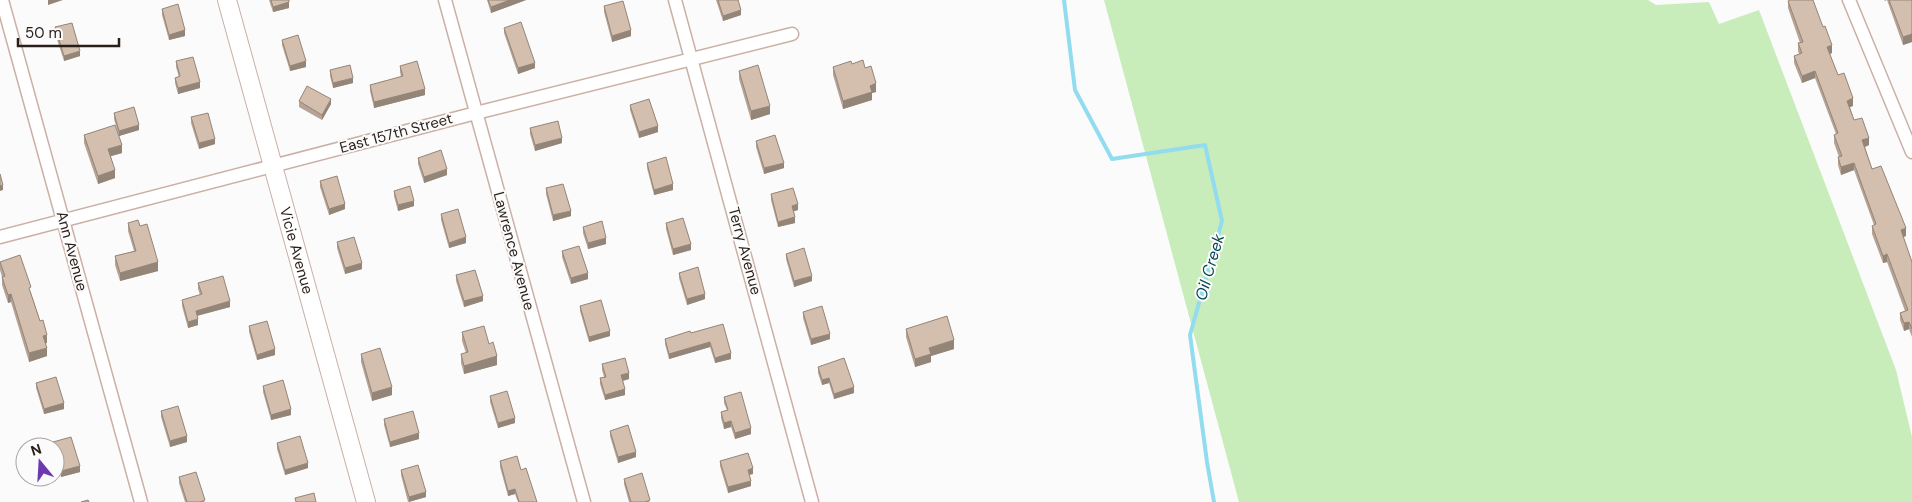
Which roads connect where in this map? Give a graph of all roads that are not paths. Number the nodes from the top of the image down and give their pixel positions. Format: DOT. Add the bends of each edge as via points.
graph roads {
  1 [pos="2,0"];
  2 [pos="227,0"];
  3 [pos="445,0"];
  4 [pos="675,0"];
  5 [pos="1849,0"];
  6 [pos="792,34"];
  7 [pos="692,59"];
  8 [pos="476,113"];
  9 [pos="1912,152"];
  10 [pos="273,165"];
  11 [pos="64,220"];
  12 [pos="0,236"];
  13 [pos="141,502"];
  14 [pos="366,502"];
  15 [pos="584,502"];
  16 [pos="812,502"];
  1 -- 11 [label="street, Ann Avenue"];
  2 -- 10 [label="street, Vicie Avenue"];
  3 -- 8 [label="street, Lawrence Avenue"];
  4 -- 7 [label="street, Terry Avenue"];
  5 -- 9 [label="street"];
  6 -- 7 [label="street, East 157th Street"];
  7 -- 8 [label="street, East 157th Street"];
  7 -- 16 [label="street, Terry Avenue"];
  8 -- 10 [label="street, East 157th Street"];
  8 -- 15 [label="street, Lawrence Avenue"];
  10 -- 11 [label="street, East 157th Street"];
  10 -- 14 [label="street, Vicie Avenue"];
  11 -- 12 [label="street, East 157th Street"];
  11 -- 13 [label="street, Ann Avenue"];
}
